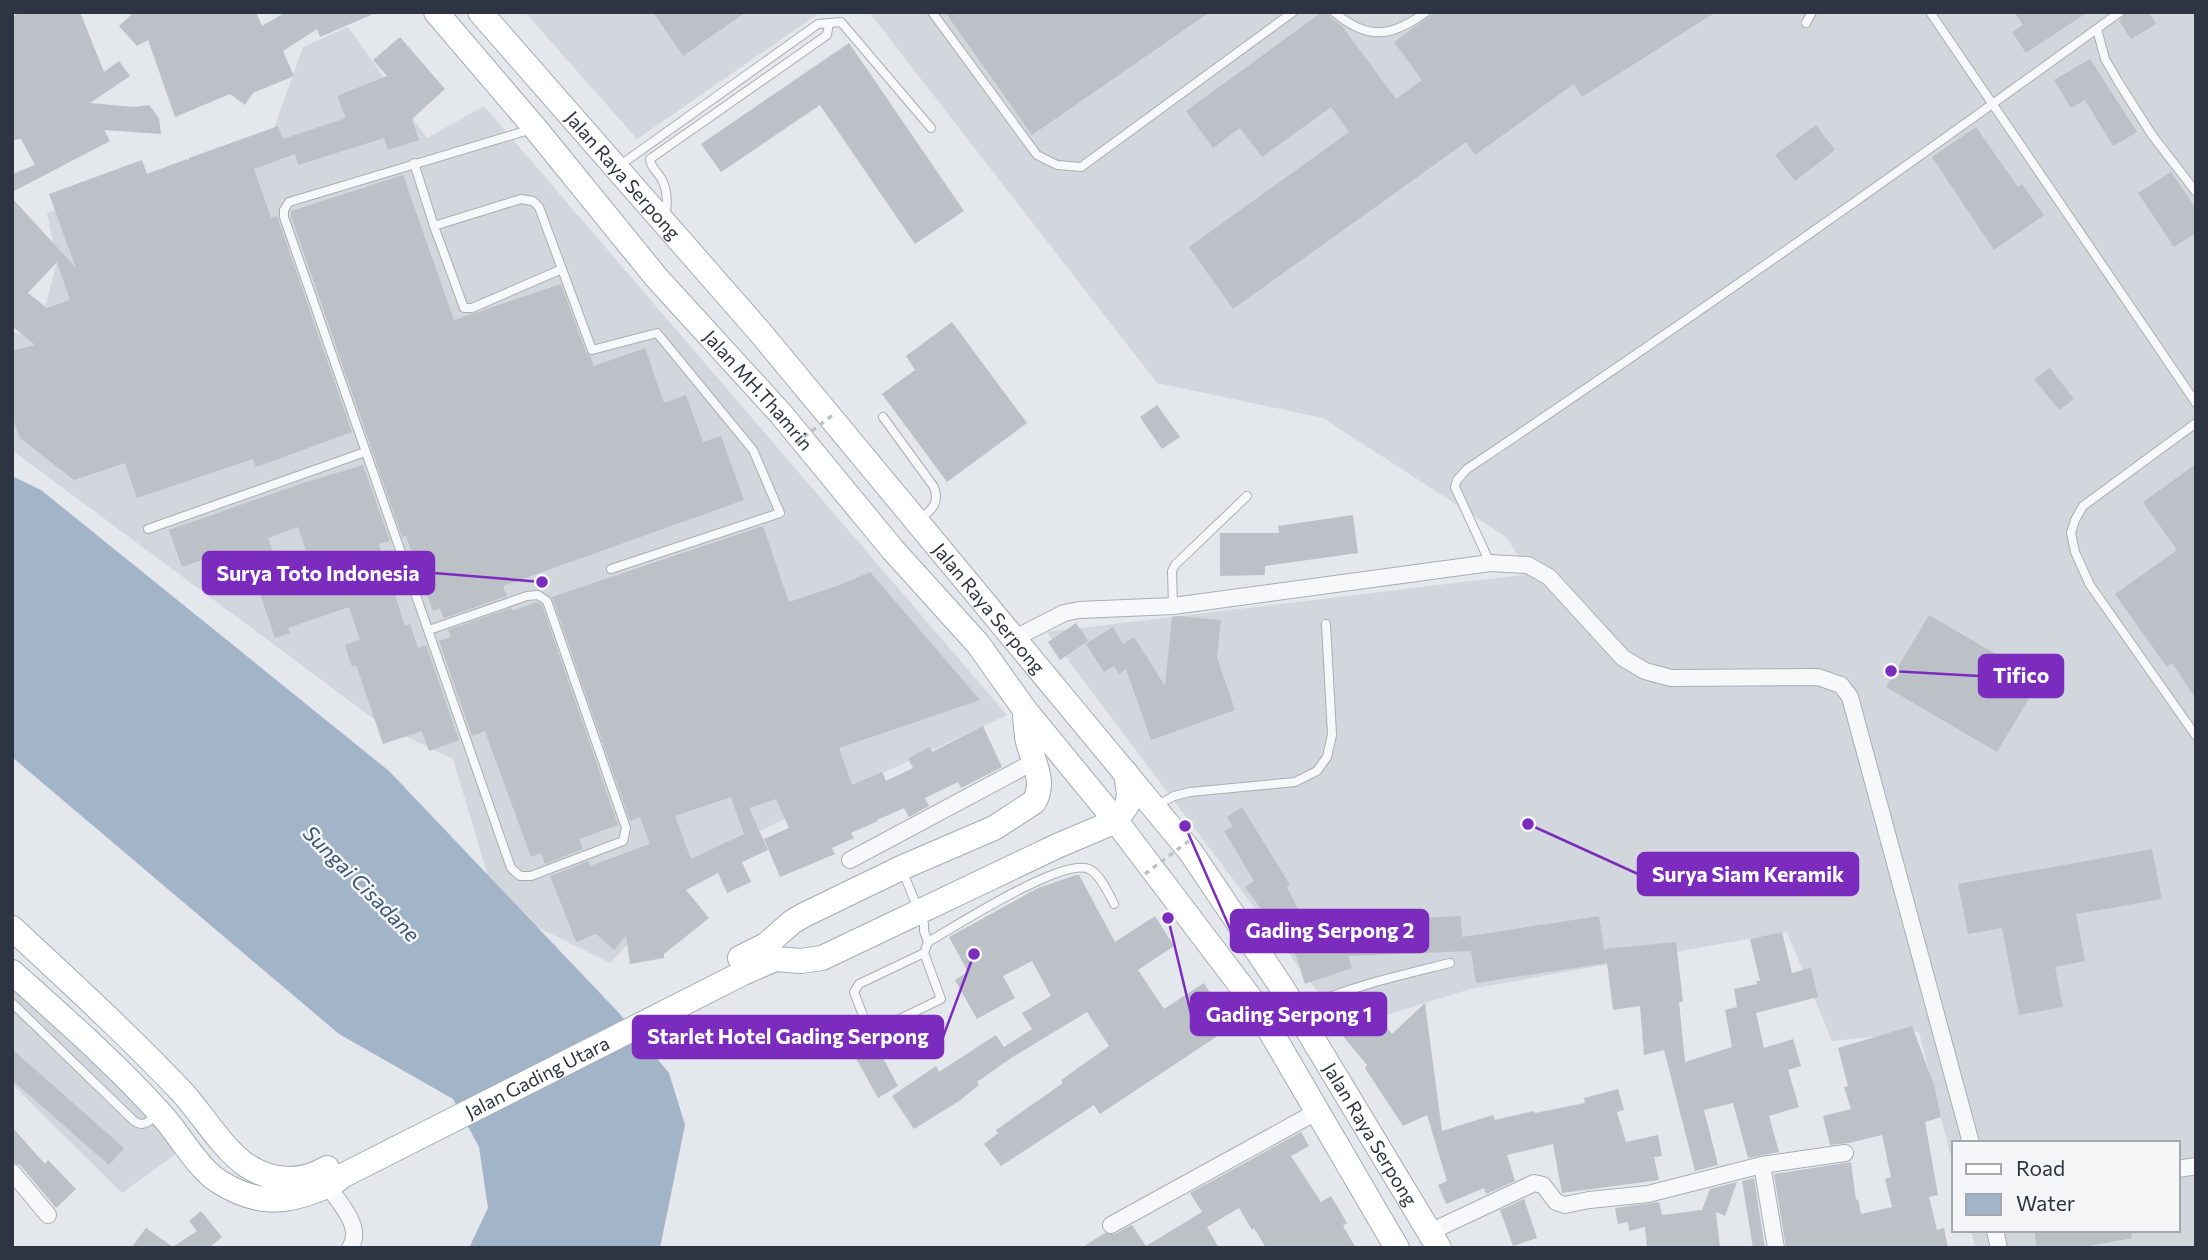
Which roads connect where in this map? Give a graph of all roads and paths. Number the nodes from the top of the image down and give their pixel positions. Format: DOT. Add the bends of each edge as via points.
graph roads {
  1 [pos="436,12"];
  2 [pos="480,12"];
  3 [pos="932,12"];
  4 [pos="1293,12"];
  5 [pos="1334,12"];
  6 [pos="1426,12"];
  7 [pos="1812,12"];
  8 [pos="1930,12"];
  9 [pos="2120,12"];
  10 [pos="829,23"];
  11 [pos="1806,23"];
  12 [pos="2097,29"];
  13 [pos="1993,105"];
  14 [pos="687,118"];
  15 [pos="535,128"];
  16 [pos="695,128"];
  17 [pos="931,128"];
  18 [pos="414,163"];
  19 [pos="617,168"];
  20 [pos="2196,192"];
  21 [pos="663,224"];
  22 [pos="434,226"];
  23 [pos="562,269"];
  24 [pos="2196,403"];
  25 [pos="834,414"];
  26 [pos="883,417"];
  27 [pos="2196,423"];
  28 [pos="796,443"];
  29 [pos="365,452"];
  30 [pos="1247,496"];
  31 [pos="917,522"];
  32 [pos="148,529"];
  33 [pos="1490,563"];
  34 [pos="611,569"];
  35 [pos="1172,606"];
  36 [pos="1326,624"];
  37 [pos="429,630"];
  38 [pos="1016,638"];
  39 [pos="1024,710"];
  40 [pos="2196,736"];
  41 [pos="1035,761"];
  42 [pos="1075,770"];
  43 [pos="1126,772"];
  44 [pos="1154,807"];
  45 [pos="1116,821"];
  46 [pos="1190,840"];
  47 [pos="850,860"];
  48 [pos="901,868"];
  49 [pos="1145,874"];
  50 [pos="1114,904"];
  51 [pos="918,920"];
  52 [pos="12,928"];
  53 [pos="928,942"];
  54 [pos="924,953"];
  55 [pos="1450,963"];
  56 [pos="739,967"];
  57 [pos="12,972"];
  58 [pos="12,1003"];
  59 [pos="1296,1011"];
  60 [pos="1318,1111"];
  61 [pos="160,1112"];
  62 [pos="1970,1141"];
  63 [pos="229,1148"];
  64 [pos="1845,1153"];
  65 [pos="1762,1165"];
  66 [pos="205,1169"];
  67 [pos="12,1172"];
  68 [pos="338,1173"];
  69 [pos="48,1215"];
  70 [pos="1111,1225"];
  71 [pos="1434,1240"];
  72 [pos="350,1248"];
  73 [pos="1397,1248"];
  74 [pos="1776,1248"];
  1 -- 15 [label="main road, Jalan MH.Thamrin"];
  2 -- 19 [label="main road, Jalan Raya Serpong"];
  3 -- 4 [label="lane" via="1037,155 1057,165 1082,167"];
  5 -- 6 [label="lane" via="1372,34 1396,31"];
  7 -- 11 [label="lane"];
  8 -- 13 [label="lane"];
  9 -- 12 [label="lane"];
  10 -- 14 [label="lane" via="818,24"];
  10 -- 16 [label="lane" via="827,34"];
  10 -- 17 [label="lane" via="841,22"];
  12 -- 13 [label="lane"];
  12 -- 20 [label="lane" via="2105,59 2119,83 2151,135"];
  13 -- 24 [label="lane"];
  13 -- 33 [label="lane" via="1467,469 1455,487"];
  14 -- 16 [label="lane"];
  14 -- 19 [label="lane"];
  15 -- 18 [label="lane"];
  15 -- 39 [label="main road, Jalan MH.Thamrin" via="656,276 978,644"];
  16 -- 21 [label="lane" via="650,159 667,194"];
  18 -- 22 [label="lane"];
  18 -- 29 [label="lane" via="289,202 284,210"];
  19 -- 21 [label="main road, Jalan Raya Serpong"];
  21 -- 31 [label="main road, Jalan Raya Serpong" via="759,331"];
  22 -- 23 [label="lane" via="521,199 533,201"];
  22 -- 23 [label="lane" via="464,308"];
  23 -- 34 [label="lane" via="592,350 657,333 753,450 780,513"];
  25 -- 28 [label="path, bridge"];
  26 -- 31 [label="lane" via="934,487 935,506"];
  27 -- 40 [label="lane" via="2083,506 2071,533 2091,585"];
  29 -- 32 [label="lane"];
  29 -- 37 [label="lane"];
  30 -- 35 [label="lane" via="1174,565"];
  31 -- 38 [label="main road, Jalan Raya Serpong"];
  33 -- 35 [label="street"];
  33 -- 62 [label="street" via="1528,565 1549,578 1623,658 1645,671 1671,678 1818,677 1841,685 1850,697"];
  35 -- 38 [label="street" via="1064,613"];
  36 -- 44 [label="lane" via="1332,735 1327,757 1317,771 1295,782 1190,792"];
  37 -- 37 [label="lane" via="515,873 531,876 623,841 626,828 547,601 538,595 527,596"];
  38 -- 43 [label="main road, Jalan Raya Serpong"];
  39 -- 41 [label="main road, Jalan Gading Utara"];
  39 -- 42 [label="main road, Jalan MH.Thamrin"];
  41 -- 47 [label="street"];
  41 -- 48 [label="main road, Jalan Gading Utara" via="1037,796 1029,806 994,828"];
  42 -- 45 [label="main road, Jalan Raya Serpong"];
  43 -- 44 [label="main road, Jalan Raya Serpong"];
  43 -- 45 [label="main road" via="1127,805"];
  44 -- 59 [label="main road, Jalan Raya Serpong" via="1194,857"];
  45 -- 51 [label="main road, Jalan Gading Utara" via="1057,846"];
  45 -- 60 [label="main road, Jalan Raya Serpong" via="1254,1003"];
  46 -- 49 [label="path, bridge"];
  48 -- 51 [label="lane"];
  48 -- 56 [label="main road, Jalan Gading Utara" via="792,922"];
  50 -- 53 [label="lane" via="1093,872 1076,867 1034,883"];
  51 -- 53 [label="lane"];
  51 -- 56 [label="main road, Jalan Gading Utara" via="821,958 775,959"];
  52 -- 63 [label="main road, Jalan Gading Utara" via="183,1094"];
  53 -- 54 [label="lane"];
  54 -- 54 [label="lane" via="941,999 877,1030 867,1026 855,988"];
  55 -- 59 [label="lane" via="1365,984"];
  56 -- 68 [label="main road, Jalan Gading Utara"];
  57 -- 61 [label="main road, Jalan Gading Utara"];
  58 -- 61 [label="lane" via="134,1121 145,1124"];
  59 -- 71 [label="main road, Jalan Raya Serpong"];
  60 -- 70 [label="street"];
  60 -- 73 [label="main road, Jalan Raya Serpong"];
  61 -- 66 [label="main road, Jalan Gading Utara"];
  63 -- 66 [label="main road"];
  63 -- 68 [label="main road, Jalan Gading Utara" via="245,1164 272,1176 292,1180 320,1172"];
  64 -- 65 [label="street"];
  65 -- 71 [label="street" via="1648,1194 1565,1205 1556,1202 1543,1185 1534,1183"];
  65 -- 74 [label="street"];
  66 -- 68 [label="main road, Jalan Gading Utara" via="237,1191 274,1201 297,1198"];
  67 -- 69 [label="street"];
  68 -- 72 [label="street" via="355,1229"];
}
